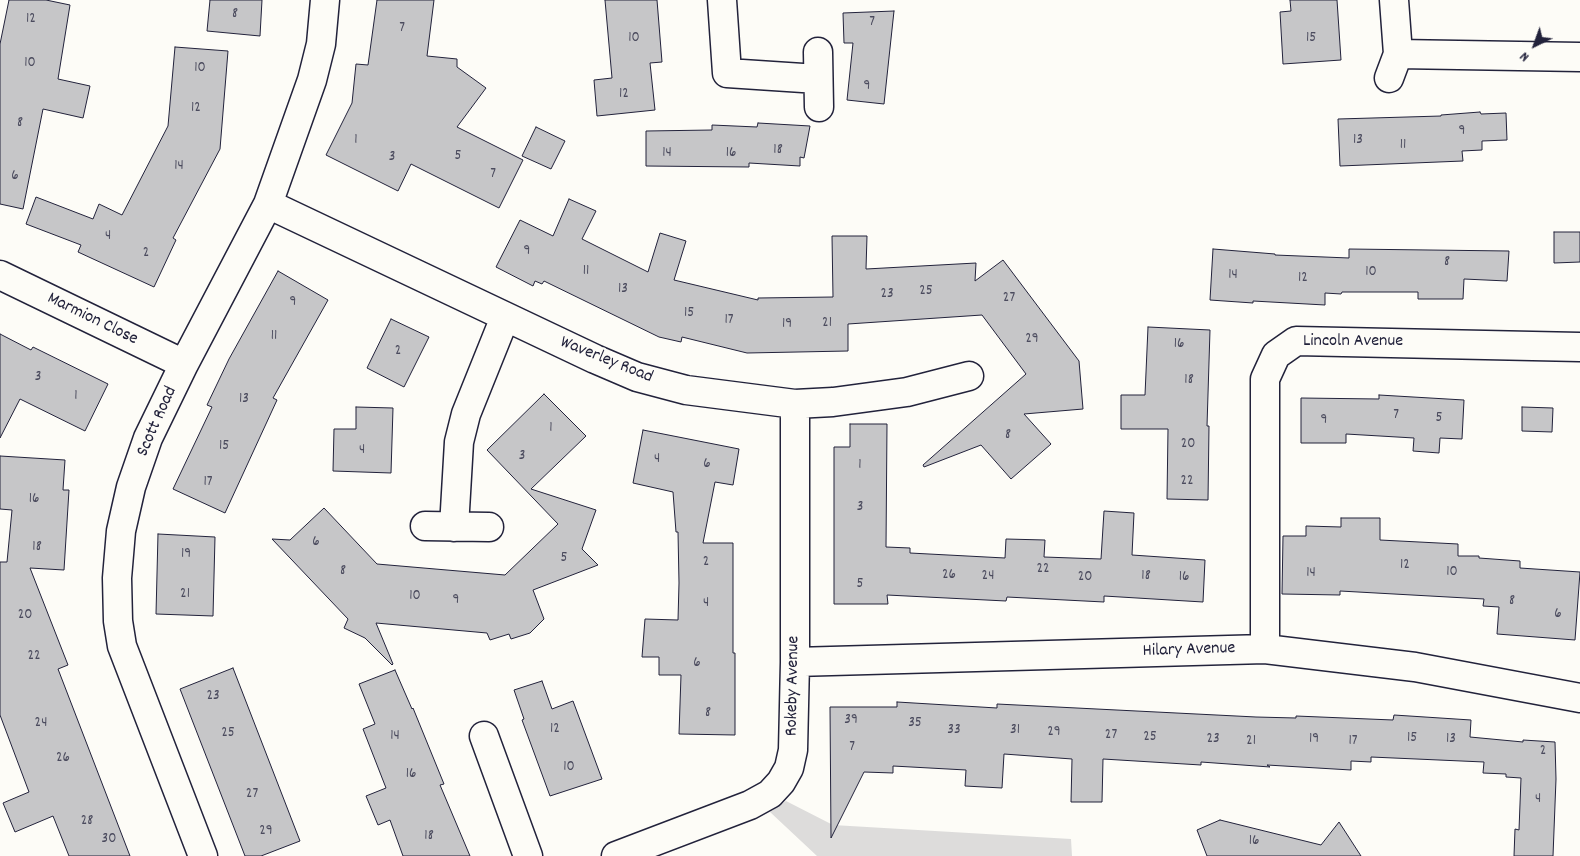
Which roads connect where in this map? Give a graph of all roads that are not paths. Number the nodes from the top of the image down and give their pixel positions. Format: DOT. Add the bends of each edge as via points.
graph roads {
  1 [pos="326,0"];
  2 [pos="722,0"];
  3 [pos="1394,0"];
  4 [pos="818,52"];
  5 [pos="1580,57"];
  6 [pos="818,79"];
  7 [pos="819,107"];
  8 [pos="268,204"];
  9 [pos="0,276"];
  10 [pos="505,317"];
  11 [pos="1580,347"];
  12 [pos="184,364"];
  13 [pos="969,375"];
  14 [pos="795,404"];
  15 [pos="425,526"];
  16 [pos="454,527"];
  17 [pos="489,528"];
  18 [pos="1265,649"];
  19 [pos="795,662"];
  20 [pos="1580,698"];
  21 [pos="484,736"];
  22 [pos="203,856"];
  23 [pos="528,856"];
  24 [pos="616,856"];
  1 -- 8 [label="street, Scott Road" via="312,80"];
  2 -- 6 [label="street" via="726,73"];
  3 -- 5 [label="street" via="1393,66"];
  4 -- 6 [label="street"];
  6 -- 7 [label="street"];
  8 -- 10 [label="street, Waverley Road"];
  8 -- 12 [label="street, Scott Road"];
  9 -- 12 [label="street, Marmion Close"];
  10 -- 14 [label="street, Waverley Road" via="638,377 686,390"];
  10 -- 16 [label="street" via="458,442"];
  11 -- 18 [label="street, Lincoln Avenue" via="1296,341 1276,355 1265,379"];
  12 -- 22 [label="street, Scott Road" via="148,438 131,486 121,531 116,578 122,646"];
  13 -- 14 [label="street, Waverley Road" via="907,392"];
  14 -- 19 [label="street, Rokeby Avenue"];
  15 -- 16 [label="street"];
  16 -- 17 [label="street"];
  18 -- 19 [label="street, Hilary Avenue"];
  18 -- 20 [label="street, Hilary Avenue" via="1415,667"];
  19 -- 24 [label="street, Rokeby Avenue" via="793,750 789,768 770,794 750,805"];
  21 -- 23 [label="street"];
}
